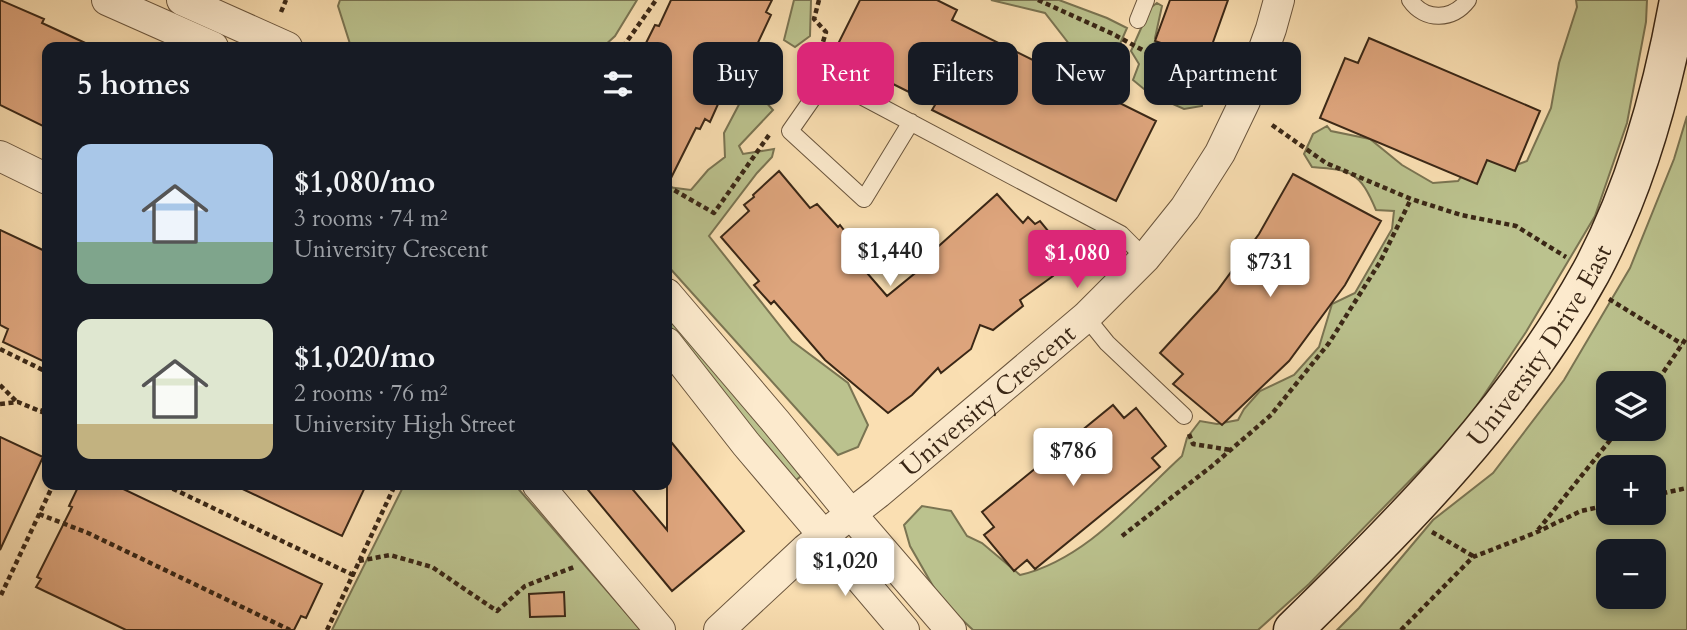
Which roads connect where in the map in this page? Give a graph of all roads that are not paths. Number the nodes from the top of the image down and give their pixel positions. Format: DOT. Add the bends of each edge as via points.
graph roads {
  1 [pos="107,0"];
  2 [pos="182,0"];
  3 [pos="1146,0"];
  4 [pos="1279,0"];
  5 [pos="1410,0"];
  6 [pos="1468,0"];
  7 [pos="1679,0"];
  8 [pos="1138,20"];
  9 [pos="202,42"];
  10 [pos="276,42"];
  11 [pos="911,122"];
  12 [pos="0,156"];
  13 [pos="42,177"];
  14 [pos="1145,257"];
  15 [pos="672,300"];
  16 [pos="1086,317"];
  17 [pos="672,349"];
  18 [pos="1184,416"];
  19 [pos="542,490"];
  20 [pos="851,514"];
  21 [pos="824,535"];
  22 [pos="660,630"];
  23 [pos="719,630"];
  24 [pos="904,630"];
  25 [pos="951,630"];
  26 [pos="1293,630"];
  1 -- 9 [label="street"];
  2 -- 10 [label="street"];
  3 -- 8 [label="lane"];
  4 -- 14 [label="street, University Crescent" via="1245,101 1220,153 1185,208"];
  5 -- 6 [label="lane" via="1424,13 1447,16"];
  7 -- 26 [label="street, University Drive East" via="1663,78 1638,163 1591,271 1546,347 1432,490"];
  11 -- 11 [label="lane" via="827,78 790,131 864,199"];
  11 -- 14 [label="lane" via="1121,234"];
  12 -- 13 [label="street"];
  14 -- 16 [label="street, University Crescent"];
  15 -- 20 [label="street"];
  16 -- 18 [label="lane"];
  16 -- 20 [label="street, University Crescent"];
  17 -- 21 [label="street"];
  19 -- 22 [label="street"];
  20 -- 21 [label="street, University Crescent"];
  20 -- 25 [label="street"];
  21 -- 23 [label="street, University Crescent"];
  21 -- 24 [label="street"];
}
